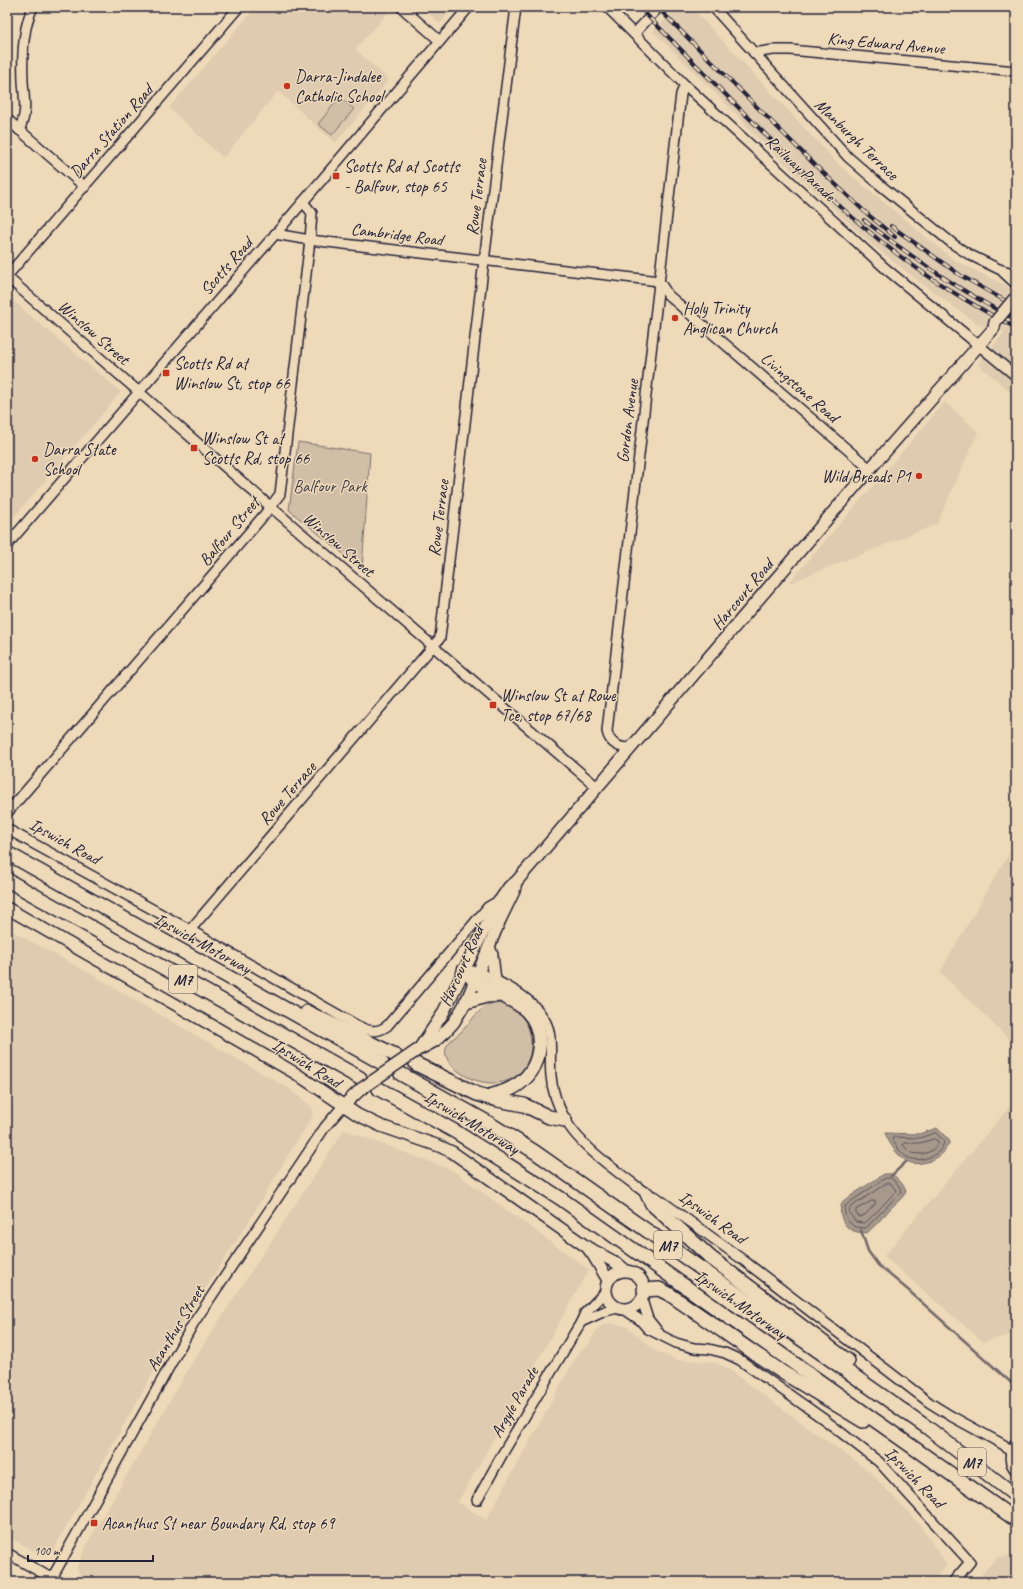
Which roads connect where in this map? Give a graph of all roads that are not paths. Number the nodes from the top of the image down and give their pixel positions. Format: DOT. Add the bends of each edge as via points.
graph roads {
  1 [pos="33,7"];
  2 [pos="239,7"];
  3 [pos="401,7"];
  4 [pos="469,7"];
  5 [pos="512,7"];
  6 [pos="516,7"];
  7 [pos="607,7"];
  8 [pos="659,7"];
  9 [pos="713,7"];
  10 [pos="513,21"];
  11 [pos="634,34"];
  12 [pos="440,41"];
  13 [pos="754,53"];
  14 [pos="1016,71"];
  15 [pos="686,85"];
  16 [pos="7,120"];
  17 [pos="19,130"];
  18 [pos="85,187"];
  19 [pos="303,202"];
  20 [pos="275,234"];
  21 [pos="310,240"];
  22 [pos="484,260"];
  23 [pos="999,269"];
  24 [pos="1016,274"];
  25 [pos="7,276"];
  26 [pos="659,280"];
  27 [pos="1016,284"];
  28 [pos="1016,300"];
  29 [pos="979,345"];
  30 [pos="1016,376"];
  31 [pos="139,392"];
  32 [pos="870,469"];
  33 [pos="271,507"];
  34 [pos="7,545"];
  35 [pos="433,646"];
  36 [pos="630,748"];
  37 [pos="597,787"];
  38 [pos="7,813"];
  39 [pos="7,829"];
  40 [pos="7,853"];
  41 [pos="7,880"];
  42 [pos="516,882"];
  43 [pos="500,900"];
  44 [pos="7,908"];
  45 [pos="190,930"];
  46 [pos="489,947"];
  47 [pos="464,970"];
  48 [pos="477,976"];
  49 [pos="495,980"];
  50 [pos="501,995"];
  51 [pos="466,1002"];
  52 [pos="293,1013"];
  53 [pos="379,1031"];
  54 [pos="420,1049"];
  55 [pos="395,1054"];
  56 [pos="382,1063"];
  57 [pos="416,1064"];
  58 [pos="401,1074"];
  59 [pos="360,1084"];
  60 [pos="379,1089"];
  61 [pos="486,1097"];
  62 [pos="343,1106"];
  63 [pos="565,1120"];
  64 [pos="647,1194"];
  65 [pos="587,1247"];
  66 [pos="625,1270"];
  67 [pos="608,1280"];
  68 [pos="606,1291"];
  69 [pos="643,1295"];
  70 [pos="621,1308"];
  71 [pos="581,1322"];
  72 [pos="661,1336"];
  73 [pos="884,1427"];
  74 [pos="928,1428"];
  75 [pos="1016,1442"];
  76 [pos="1013,1454"];
  77 [pos="1016,1471"];
  78 [pos="1016,1496"];
  79 [pos="478,1500"];
  80 [pos="1016,1520"];
  81 [pos="7,1553"];
  82 [pos="55,1580"];
  83 [pos="953,1582"];
  1 -- 17 [label="street" via="24,43 25,109 24,120"];
  2 -- 18 [label="street, Darra Station Road"];
  3 -- 12 [label="street"];
  4 -- 12 [label="street, Scotts Road"];
  5 -- 10 [label="street, Rowe Terrace"];
  6 -- 10 [label="street, Rowe Terrace"];
  7 -- 11 [label="street, Railway Parade"];
  8 -- 11 [label="street"];
  9 -- 13 [label="street, Manburgh Terrace"];
  10 -- 22 [label="street, Rowe Terrace"];
  11 -- 15 [label="street, Railway Parade"];
  12 -- 19 [label="street, Scotts Road"];
  13 -- 14 [label="street, King Edward Avenue" via="790,50"];
  13 -- 23 [label="street, Manburgh Terrace" via="853,162 953,244"];
  15 -- 26 [label="street, Gordon Avenue" via="681,94"];
  15 -- 29 [label="street, Railway Parade" via="885,268"];
  16 -- 17 [label="street"];
  17 -- 18 [label="street"];
  18 -- 25 [label="street, Darra Station Road"];
  19 -- 20 [label="street, Scotts Road"];
  19 -- 21 [label="street, Balfour Street" via="312,212"];
  20 -- 21 [label="street, Cambridge Road"];
  20 -- 31 [label="street, Scotts Road"];
  21 -- 22 [label="street, Cambridge Road"];
  21 -- 33 [label="street, Balfour Street" via="282,484 280,494"];
  22 -- 26 [label="street, Cambridge Road"];
  22 -- 35 [label="street, Rowe Terrace" via="440,638"];
  23 -- 24 [label="street, Manburgh Terrace"];
  23 -- 27 [label="street, Manburgh Terrace"];
  25 -- 31 [label="street, Winslow Street"];
  26 -- 32 [label="street, Livingstone Road" via="668,294"];
  26 -- 36 [label="street, Gordon Avenue" via="607,731 614,744"];
  28 -- 29 [label="main road, Harcourt Road, bridge" via="995,322 994,328"];
  29 -- 30 [label="street, Railway Parade"];
  29 -- 32 [label="main road, Harcourt Road"];
  31 -- 33 [label="street, Winslow Street"];
  31 -- 34 [label="street, Scotts Road"];
  32 -- 36 [label="main road, Harcourt Road"];
  33 -- 35 [label="street, Winslow Street"];
  33 -- 38 [label="street, Balfour Street"];
  35 -- 37 [label="street, Winslow Street"];
  35 -- 45 [label="street, Rowe Terrace"];
  36 -- 37 [label="main road, Harcourt Road"];
  37 -- 42 [label="main road, Harcourt Road"];
  39 -- 45 [label="street, Ipswich Road"];
  40 -- 52 [label="highway, Ipswich Motorway / M7"];
  41 -- 59 [label="highway, M7"];
  42 -- 43 [label="main road, Harcourt Road"];
  42 -- 46 [label="main road, Harcourt Road"];
  43 -- 47 [label="main road, Harcourt Road"];
  43 -- 53 [label="street, Harcourt Road" via="488,907 387,1026"];
  44 -- 62 [label="main road, Ipswich Road" via="295,1073"];
  45 -- 53 [label="street, Ipswich Road" via="356,1025 366,1030"];
  46 -- 48 [label="main road, Harcourt Road"];
  46 -- 49 [label="main road"];
  47 -- 48 [label="highway"];
  47 -- 54 [label="main road, Harcourt Road" via="437,1024"];
  48 -- 49 [label="street, Ipswich Road"];
  48 -- 50 [label="highway"];
  48 -- 51 [label="main road, Harcourt Road"];
  49 -- 63 [label="street, Ipswich Road" via="528,1000 545,1020 552,1044 552,1083"];
  50 -- 51 [label="highway"];
  50 -- 61 [label="highway" via="531,1015 536,1025 540,1047 533,1068 519,1084"];
  51 -- 54 [label="main road, Harcourt Road" via="445,1032"];
  52 -- 55 [label="highway" via="308,1012"];
  52 -- 56 [label="highway, Ipswich Motorway / M7"];
  54 -- 59 [label="main road, Harcourt Road, bridge"];
  57 -- 61 [label="highway"];
  58 -- 74 [label="highway, Ipswich Motorway / M7" via="535,1152"];
  59 -- 62 [label="main road, Harcourt Road"];
  60 -- 73 [label="highway, Ipswich Motorway / M7" via="456,1132 528,1177"];
  61 -- 63 [label="highway" via="524,1105 549,1117"];
  62 -- 65 [label="main road, Ipswich Road" via="381,1126 452,1152"];
  62 -- 82 [label="street, Acanthus Street" via="325,1127 193,1324"];
  63 -- 64 [label="street, Ipswich Road" via="577,1137"];
  64 -- 74 [label="highway" via="652,1204 711,1258 916,1412"];
  64 -- 76 [label="street, Ipswich Road" via="656,1197 743,1260 930,1403 990,1436"];
  65 -- 66 [label="main road, Ipswich Road"];
  65 -- 67 [label="main road, Ipswich Road"];
  66 -- 67 [label="main road"];
  66 -- 69 [label="main road" via="637,1274 644,1284"];
  67 -- 68 [label="main road"];
  68 -- 70 [label="main road" via="610,1302"];
  68 -- 71 [label="street, Argyle Parade" via="584,1313"];
  69 -- 70 [label="main road" via="634,1307"];
  69 -- 72 [label="street, Ipswich Road" via="648,1319"];
  69 -- 73 [label="highway" via="658,1289 664,1290 782,1372 871,1426"];
  70 -- 71 [label="street" via="605,1311"];
  70 -- 72 [label="street, Ipswich Road"];
  71 -- 79 [label="street, Argyle Parade"];
  72 -- 83 [label="street, Ipswich Road" via="676,1343 725,1353 740,1360 879,1462 970,1562"];
  73 -- 80 [label="highway, Ipswich Motorway / M7"];
  74 -- 78 [label="highway, Ipswich Motorway / M7"];
  75 -- 76 [label="street"];
  76 -- 77 [label="street" via="1010,1462"];
  81 -- 82 [label="street"];
}
